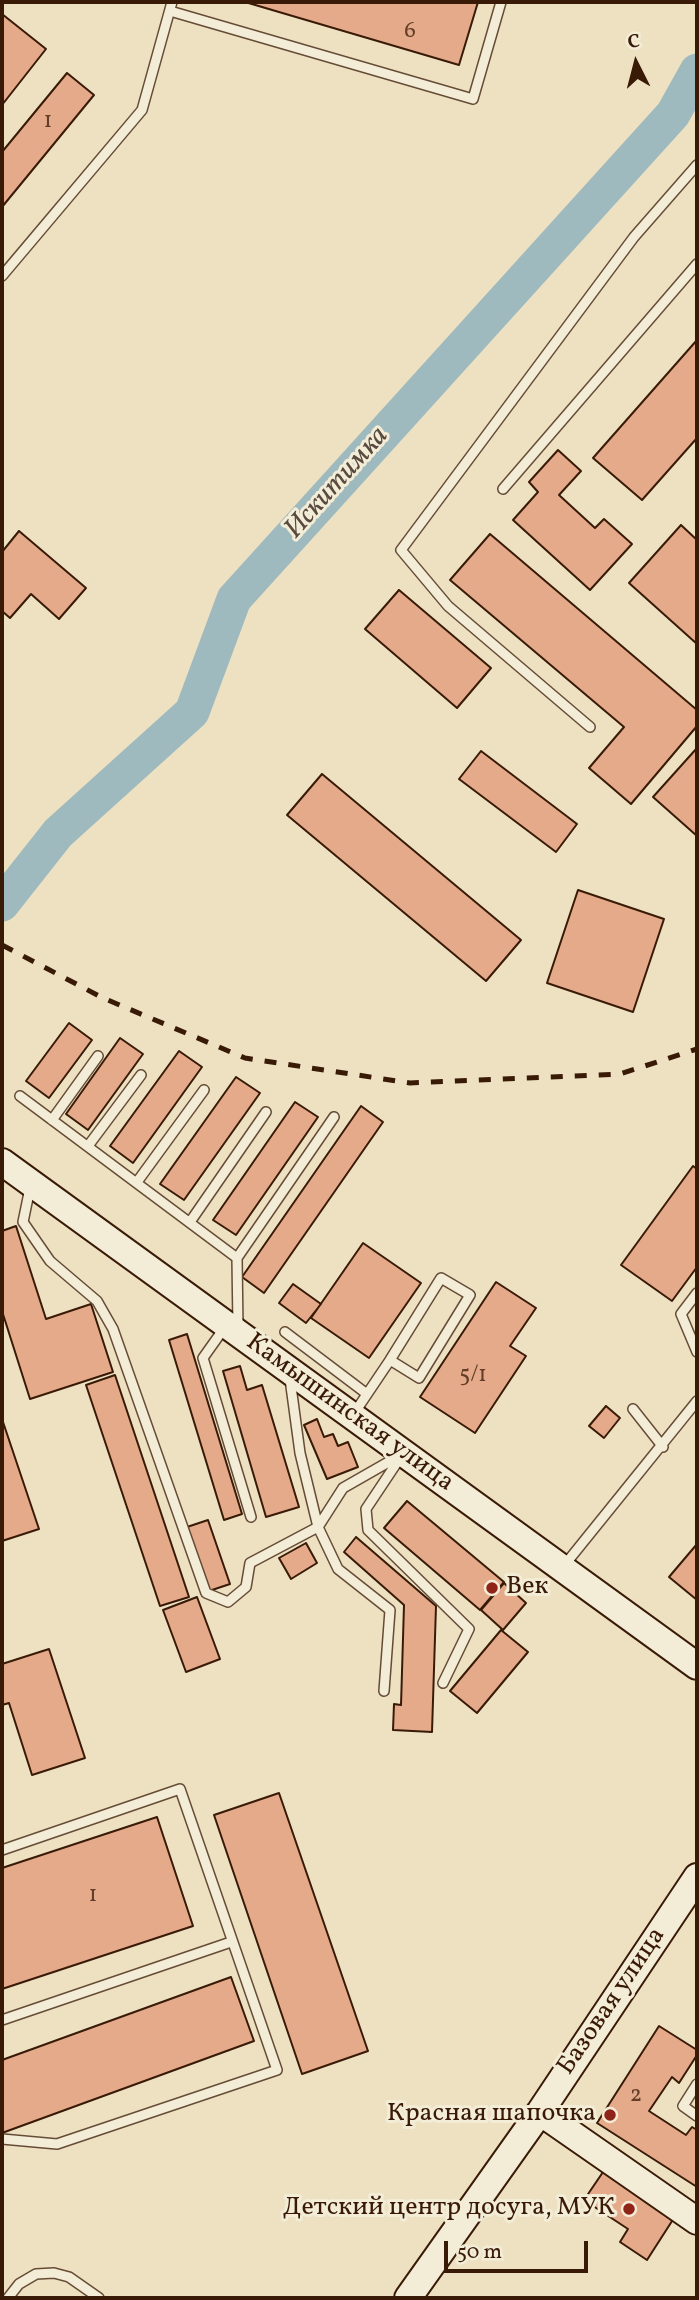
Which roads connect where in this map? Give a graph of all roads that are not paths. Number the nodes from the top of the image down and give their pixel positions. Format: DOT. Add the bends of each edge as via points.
graph roads {
  1 [pos="501,2"];
  2 [pos="171,7"];
  3 [pos="697,165"];
  4 [pos="697,264"];
  5 [pos="2,276"];
  6 [pos="503,489"];
  7 [pos="590,727"];
  8 [pos="98,1056"];
  9 [pos="141,1075"];
  10 [pos="204,1090"];
  11 [pos="20,1096"];
  12 [pos="266,1112"];
  13 [pos="334,1117"];
  14 [pos="52,1120"];
  15 [pos="88,1146"];
  16 [pos="2,1162"];
  17 [pos="137,1182"];
  18 [pos="31,1183"];
  19 [pos="190,1222"];
  20 [pos="237,1258"];
  21 [pos="697,1293"];
  22 [pos="232,1329"];
  23 [pos="285,1332"];
  24 [pos="697,1352"];
  25 [pos="390,1360"];
  26 [pos="289,1371"];
  27 [pos="367,1394"];
  28 [pos="697,1401"];
  29 [pos="634,1409"];
  30 [pos="352,1416"];
  31 [pos="663,1447"];
  32 [pos="403,1454"];
  33 [pos="251,1517"];
  34 [pos="318,1527"];
  35 [pos="562,1569"];
  36 [pos="697,1665"];
  37 [pos="443,1683"];
  38 [pos="384,1691"];
  39 [pos="2,1850"];
  40 [pos="697,1877"];
  41 [pos="231,1941"];
  42 [pos="2,2020"];
  43 [pos="697,2084"];
  44 [pos="540,2112"];
  45 [pos="697,2116"];
  46 [pos="2,2139"];
  47 [pos="697,2221"];
  48 [pos="8,2298"];
  49 [pos="99,2298"];
  50 [pos="408,2298"];
  1 -- 2 [label="lane" via="473,100"];
  2 -- 5 [label="lane" via="142,110"];
  3 -- 7 [label="lane" via="634,237 401,550 448,606"];
  4 -- 6 [label="lane"];
  8 -- 14 [label="lane"];
  9 -- 15 [label="lane"];
  10 -- 17 [label="lane"];
  11 -- 14 [label="lane"];
  12 -- 19 [label="lane"];
  13 -- 20 [label="lane"];
  14 -- 15 [label="lane"];
  15 -- 17 [label="lane"];
  16 -- 18 [label="street, Камышинская улица"];
  17 -- 19 [label="lane"];
  18 -- 22 [label="street, Камышинская улица"];
  18 -- 34 [label="lane" via="23,1222 50,1261 97,1301 113,1329 206,1593 228,1602 246,1587 250,1563"];
  19 -- 20 [label="lane"];
  20 -- 22 [label="lane"];
  21 -- 24 [label="lane" via="681,1314"];
  22 -- 26 [label="street, Камышинская улица"];
  22 -- 33 [label="lane" via="203,1359"];
  23 -- 27 [label="lane"];
  25 -- 25 [label="lane" via="419,1378 470,1295 441,1278"];
  25 -- 27 [label="lane"];
  26 -- 30 [label="street, Камышинская улица"];
  26 -- 34 [label="lane" via="300,1453"];
  27 -- 30 [label="lane"];
  28 -- 31 [label="lane"];
  29 -- 31 [label="lane"];
  30 -- 32 [label="street, Камышинская улица"];
  31 -- 35 [label="lane"];
  32 -- 34 [label="lane" via="343,1488"];
  32 -- 35 [label="street, Камышинская улица"];
  32 -- 37 [label="lane" via="366,1509 368,1531 469,1629"];
  34 -- 38 [label="lane" via="338,1569 390,1610"];
  35 -- 36 [label="street, Камышинская улица"];
  39 -- 41 [label="lane" via="180,1789"];
  40 -- 44 [label="street, Базовая улица"];
  41 -- 42 [label="lane"];
  41 -- 46 [label="lane" via="277,2070 57,2144"];
  43 -- 45 [label="lane" via="683,2106"];
  44 -- 47 [label="street"];
  44 -- 50 [label="street, Базовая улица"];
  48 -- 49 [label="lane" via="36,2274 69,2277"];
}
